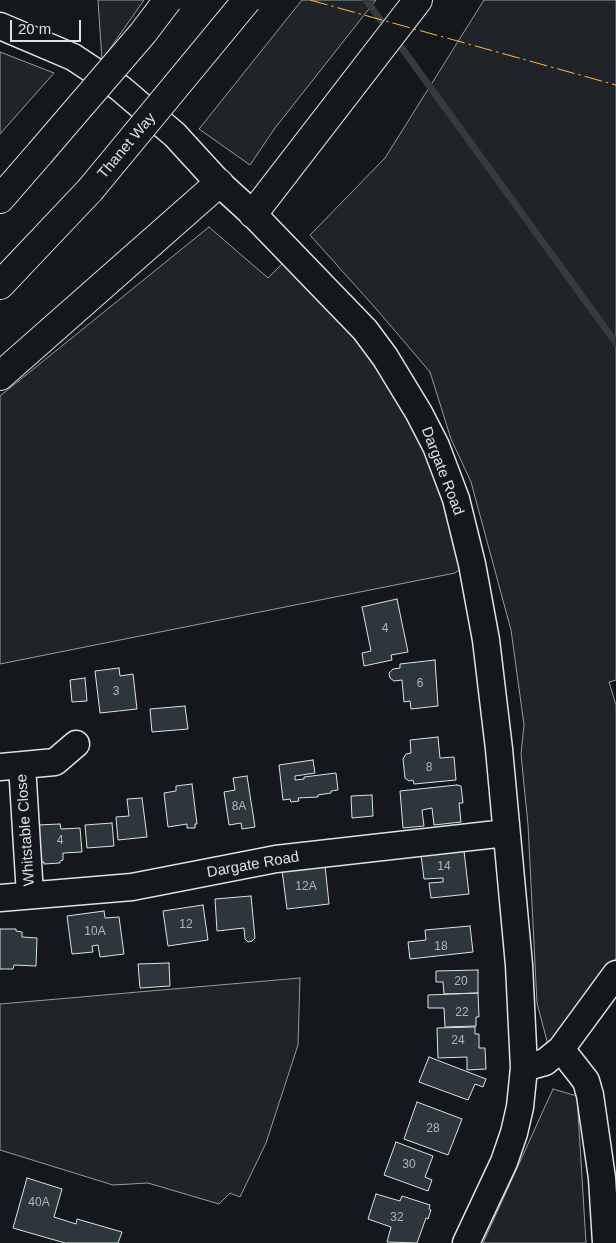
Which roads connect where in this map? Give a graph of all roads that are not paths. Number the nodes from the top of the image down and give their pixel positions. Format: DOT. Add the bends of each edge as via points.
graph roads {
  1 [pos="168,0"];
  2 [pos="247,0"];
  3 [pos="418,0"];
  4 [pos="0,26"];
  5 [pos="219,183"];
  6 [pos="0,199"];
  7 [pos="254,214"];
  8 [pos="0,285"];
  9 [pos="0,376"];
  10 [pos="76,744"];
  11 [pos="11,766"];
  12 [pos="506,833"];
  13 [pos="30,895"];
  14 [pos="0,898"];
  15 [pos="616,974"];
  16 [pos="562,1048"];
  17 [pos="524,1068"];
  18 [pos="466,1243"];
  19 [pos="606,1243"];
  1 -- 6 [label="highway, bridge"];
  2 -- 8 [label="highway, Thanet Way, bridge" via="90,190"];
  3 -- 7 [label="highway"];
  4 -- 5 [label="street, Dargate Road" via="73,57 120,88 175,135"];
  5 -- 7 [label="street, Dargate Road"];
  5 -- 9 [label="highway"];
  7 -- 12 [label="street, Dargate Road" via="386,357 436,446 456,499 486,640"];
  10 -- 11 [label="street, Whitstable Close" via="55,762"];
  11 -- 13 [label="street, Whitstable Close"];
  12 -- 13 [label="street, Dargate Road" via="276,859 132,887"];
  12 -- 17 [label="street, Dargate Road" via="519,965"];
  13 -- 14 [label="street, Dargate Road"];
  15 -- 16 [label="street"];
  16 -- 17 [label="street" via="545,1062"];
  16 -- 19 [label="street" via="586,1081 590,1095 602,1178"];
  17 -- 18 [label="street, Dargate Road" via="512,1140"];
}
